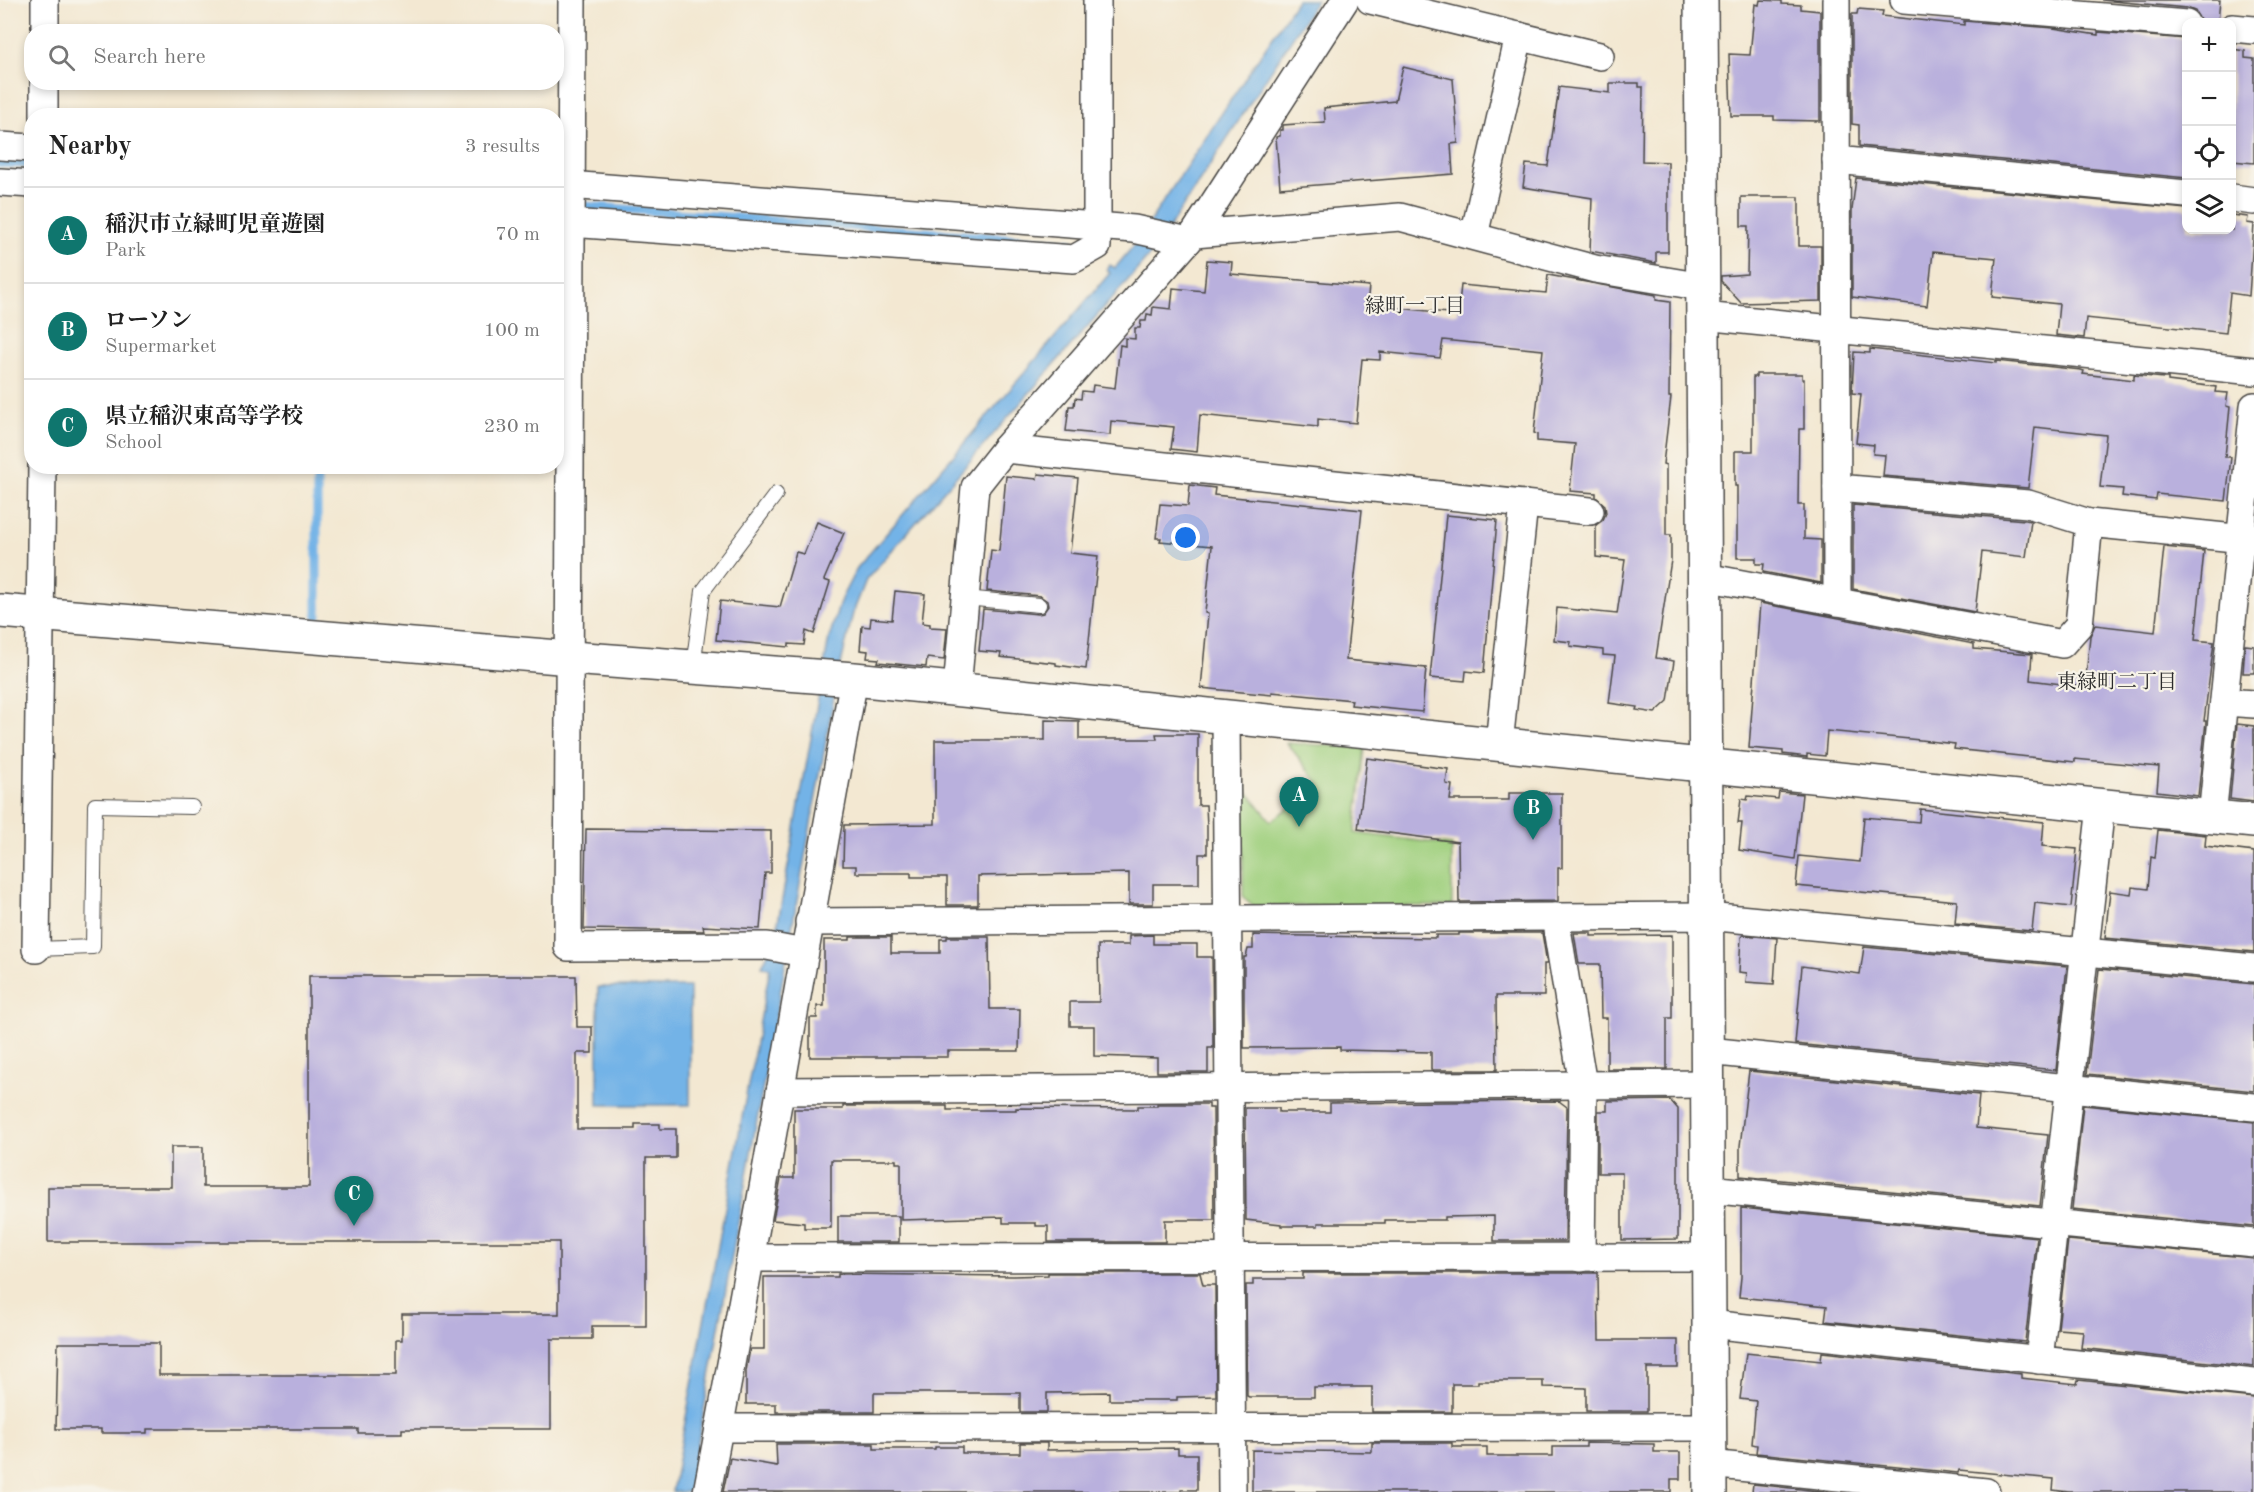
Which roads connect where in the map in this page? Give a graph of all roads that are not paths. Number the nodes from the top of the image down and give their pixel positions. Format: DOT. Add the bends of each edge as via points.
graph roads {
  1 [pos="45,0"];
  2 [pos="572,0"];
  3 [pos="1097,0"];
  4 [pos="1345,0"];
  5 [pos="1370,0"];
  6 [pos="1701,0"];
  7 [pos="1836,0"];
  8 [pos="1904,0"];
  9 [pos="45,24"];
  10 [pos="2182,24"];
  11 [pos="2236,28"];
  12 [pos="2254,30"];
  13 [pos="1519,36"];
  14 [pos="1600,56"];
  15 [pos="44,90"];
  16 [pos="44,108"];
  17 [pos="0,146"];
  18 [pos="24,148"];
  19 [pos="1836,160"];
  20 [pos="0,182"];
  21 [pos="24,184"];
  22 [pos="564,185"];
  23 [pos="2182,194"];
  24 [pos="2236,199"];
  25 [pos="2254,201"];
  26 [pos="564,223"];
  27 [pos="1097,226"];
  28 [pos="1474,236"];
  29 [pos="1184,237"];
  30 [pos="1703,301"];
  31 [pos="1836,329"];
  32 [pos="2254,371"];
  33 [pos="2254,406"];
  34 [pos="1005,449"];
  35 [pos="42,474"];
  36 [pos="1837,488"];
  37 [pos="776,494"];
  38 [pos="1524,504"];
  39 [pos="1590,511"];
  40 [pos="2089,524"];
  41 [pos="2247,539"];
  42 [pos="1705,577"];
  43 [pos="965,598"];
  44 [pos="1837,602"];
  45 [pos="1039,605"];
  46 [pos="0,611"];
  47 [pos="41,614"];
  48 [pos="571,658"];
  49 [pos="693,667"];
  50 [pos="850,679"];
  51 [pos="957,689"];
  52 [pos="2224,702"];
  53 [pos="2254,705"];
  54 [pos="1226,716"];
  55 [pos="1499,744"];
  56 [pos="1706,765"];
  57 [pos="2101,806"];
  58 [pos="192,807"];
  59 [pos="2212,817"];
  60 [pos="2254,821"];
  61 [pos="1707,916"];
  62 [pos="1555,917"];
  63 [pos="1228,919"];
  64 [pos="809,922"];
  65 [pos="36,950"];
  66 [pos="2084,951"];
  67 [pos="799,952"];
  68 [pos="2254,968"];
  69 [pos="1708,1051"];
  70 [pos="1708,1084"];
  71 [pos="1583,1085"];
  72 [pos="1229,1088"];
  73 [pos="2069,1088"];
  74 [pos="780,1091"];
  75 [pos="2254,1107"];
  76 [pos="1708,1189"];
  77 [pos="2054,1223"];
  78 [pos="2254,1243"];
  79 [pos="1708,1257"];
  80 [pos="751,1258"];
  81 [pos="1230,1258"];
  82 [pos="1581,1258"];
  83 [pos="1709,1324"];
  84 [pos="2039,1360"];
  85 [pos="2254,1383"];
  86 [pos="1232,1427"];
  87 [pos="1709,1427"];
  88 [pos="719,1428"];
  89 [pos="1709,1478"];
  90 [pos="707,1492"];
  91 [pos="1232,1492"];
  92 [pos="1986,1492"];
  1 -- 9 [label="street"];
  2 -- 22 [label="street"];
  3 -- 27 [label="street"];
  4 -- 29 [label="street"];
  5 -- 13 [label="street"];
  6 -- 30 [label="street"];
  7 -- 19 [label="street"];
  8 -- 10 [label="street"];
  11 -- 12 [label="street"];
  13 -- 14 [label="street"];
  13 -- 28 [label="street"];
  15 -- 16 [label="street"];
  17 -- 18 [label="street"];
  19 -- 23 [label="street"];
  19 -- 31 [label="street"];
  20 -- 21 [label="street"];
  22 -- 26 [label="street"];
  22 -- 27 [label="street"];
  24 -- 25 [label="street"];
  26 -- 27 [label="street" via="1074,259 1097,246"];
  26 -- 48 [label="street"];
  27 -- 29 [label="street"];
  28 -- 29 [label="street" via="1400,217"];
  28 -- 30 [label="street"];
  29 -- 34 [label="street"];
  30 -- 31 [label="street"];
  30 -- 42 [label="street"];
  31 -- 32 [label="street"];
  31 -- 36 [label="street"];
  33 -- 41 [label="street"];
  34 -- 38 [label="street"];
  34 -- 43 [label="street" via="975,487"];
  35 -- 47 [label="street"];
  36 -- 40 [label="street" via="2028,504"];
  36 -- 44 [label="street"];
  37 -- 49 [label="lane" via="703,591"];
  38 -- 39 [label="street"];
  38 -- 55 [label="street"];
  40 -- 41 [label="street"];
  40 -- 44 [label="street" via="2079,625 2062,644"];
  41 -- 52 [label="street"];
  42 -- 44 [label="street"];
  42 -- 56 [label="street"];
  43 -- 45 [label="lane"];
  43 -- 51 [label="street"];
  46 -- 47 [label="street"];
  47 -- 48 [label="street"];
  47 -- 65 [label="street"];
  48 -- 49 [label="street"];
  48 -- 67 [label="street" via="568,947 766,946"];
  49 -- 50 [label="street"];
  50 -- 51 [label="street"];
  50 -- 64 [label="street"];
  51 -- 54 [label="street"];
  52 -- 53 [label="street"];
  52 -- 59 [label="street"];
  54 -- 55 [label="street"];
  54 -- 63 [label="street"];
  55 -- 56 [label="street"];
  56 -- 57 [label="street"];
  56 -- 61 [label="street"];
  57 -- 59 [label="street"];
  57 -- 66 [label="street"];
  58 -- 65 [label="lane" via="95,805 93,947"];
  59 -- 60 [label="street"];
  61 -- 62 [label="street"];
  61 -- 66 [label="street"];
  61 -- 69 [label="street"];
  62 -- 63 [label="street"];
  62 -- 71 [label="street"];
  63 -- 64 [label="street"];
  63 -- 72 [label="street"];
  64 -- 67 [label="street"];
  66 -- 68 [label="street"];
  66 -- 73 [label="street"];
  67 -- 74 [label="street"];
  69 -- 70 [label="street"];
  69 -- 73 [label="street"];
  70 -- 71 [label="street"];
  70 -- 76 [label="street"];
  71 -- 72 [label="street"];
  71 -- 82 [label="street"];
  72 -- 74 [label="street"];
  72 -- 81 [label="street"];
  73 -- 75 [label="street"];
  73 -- 77 [label="street"];
  74 -- 80 [label="street"];
  76 -- 77 [label="street"];
  76 -- 79 [label="street"];
  77 -- 78 [label="street"];
  77 -- 84 [label="street"];
  79 -- 82 [label="street"];
  79 -- 83 [label="street"];
  80 -- 81 [label="street"];
  80 -- 88 [label="street"];
  81 -- 82 [label="street"];
  81 -- 86 [label="street"];
  83 -- 84 [label="street"];
  83 -- 87 [label="street"];
  84 -- 85 [label="street"];
  86 -- 87 [label="street"];
  86 -- 88 [label="street"];
  86 -- 91 [label="street"];
  87 -- 89 [label="street"];
  88 -- 90 [label="street"];
  89 -- 92 [label="street"];
}
